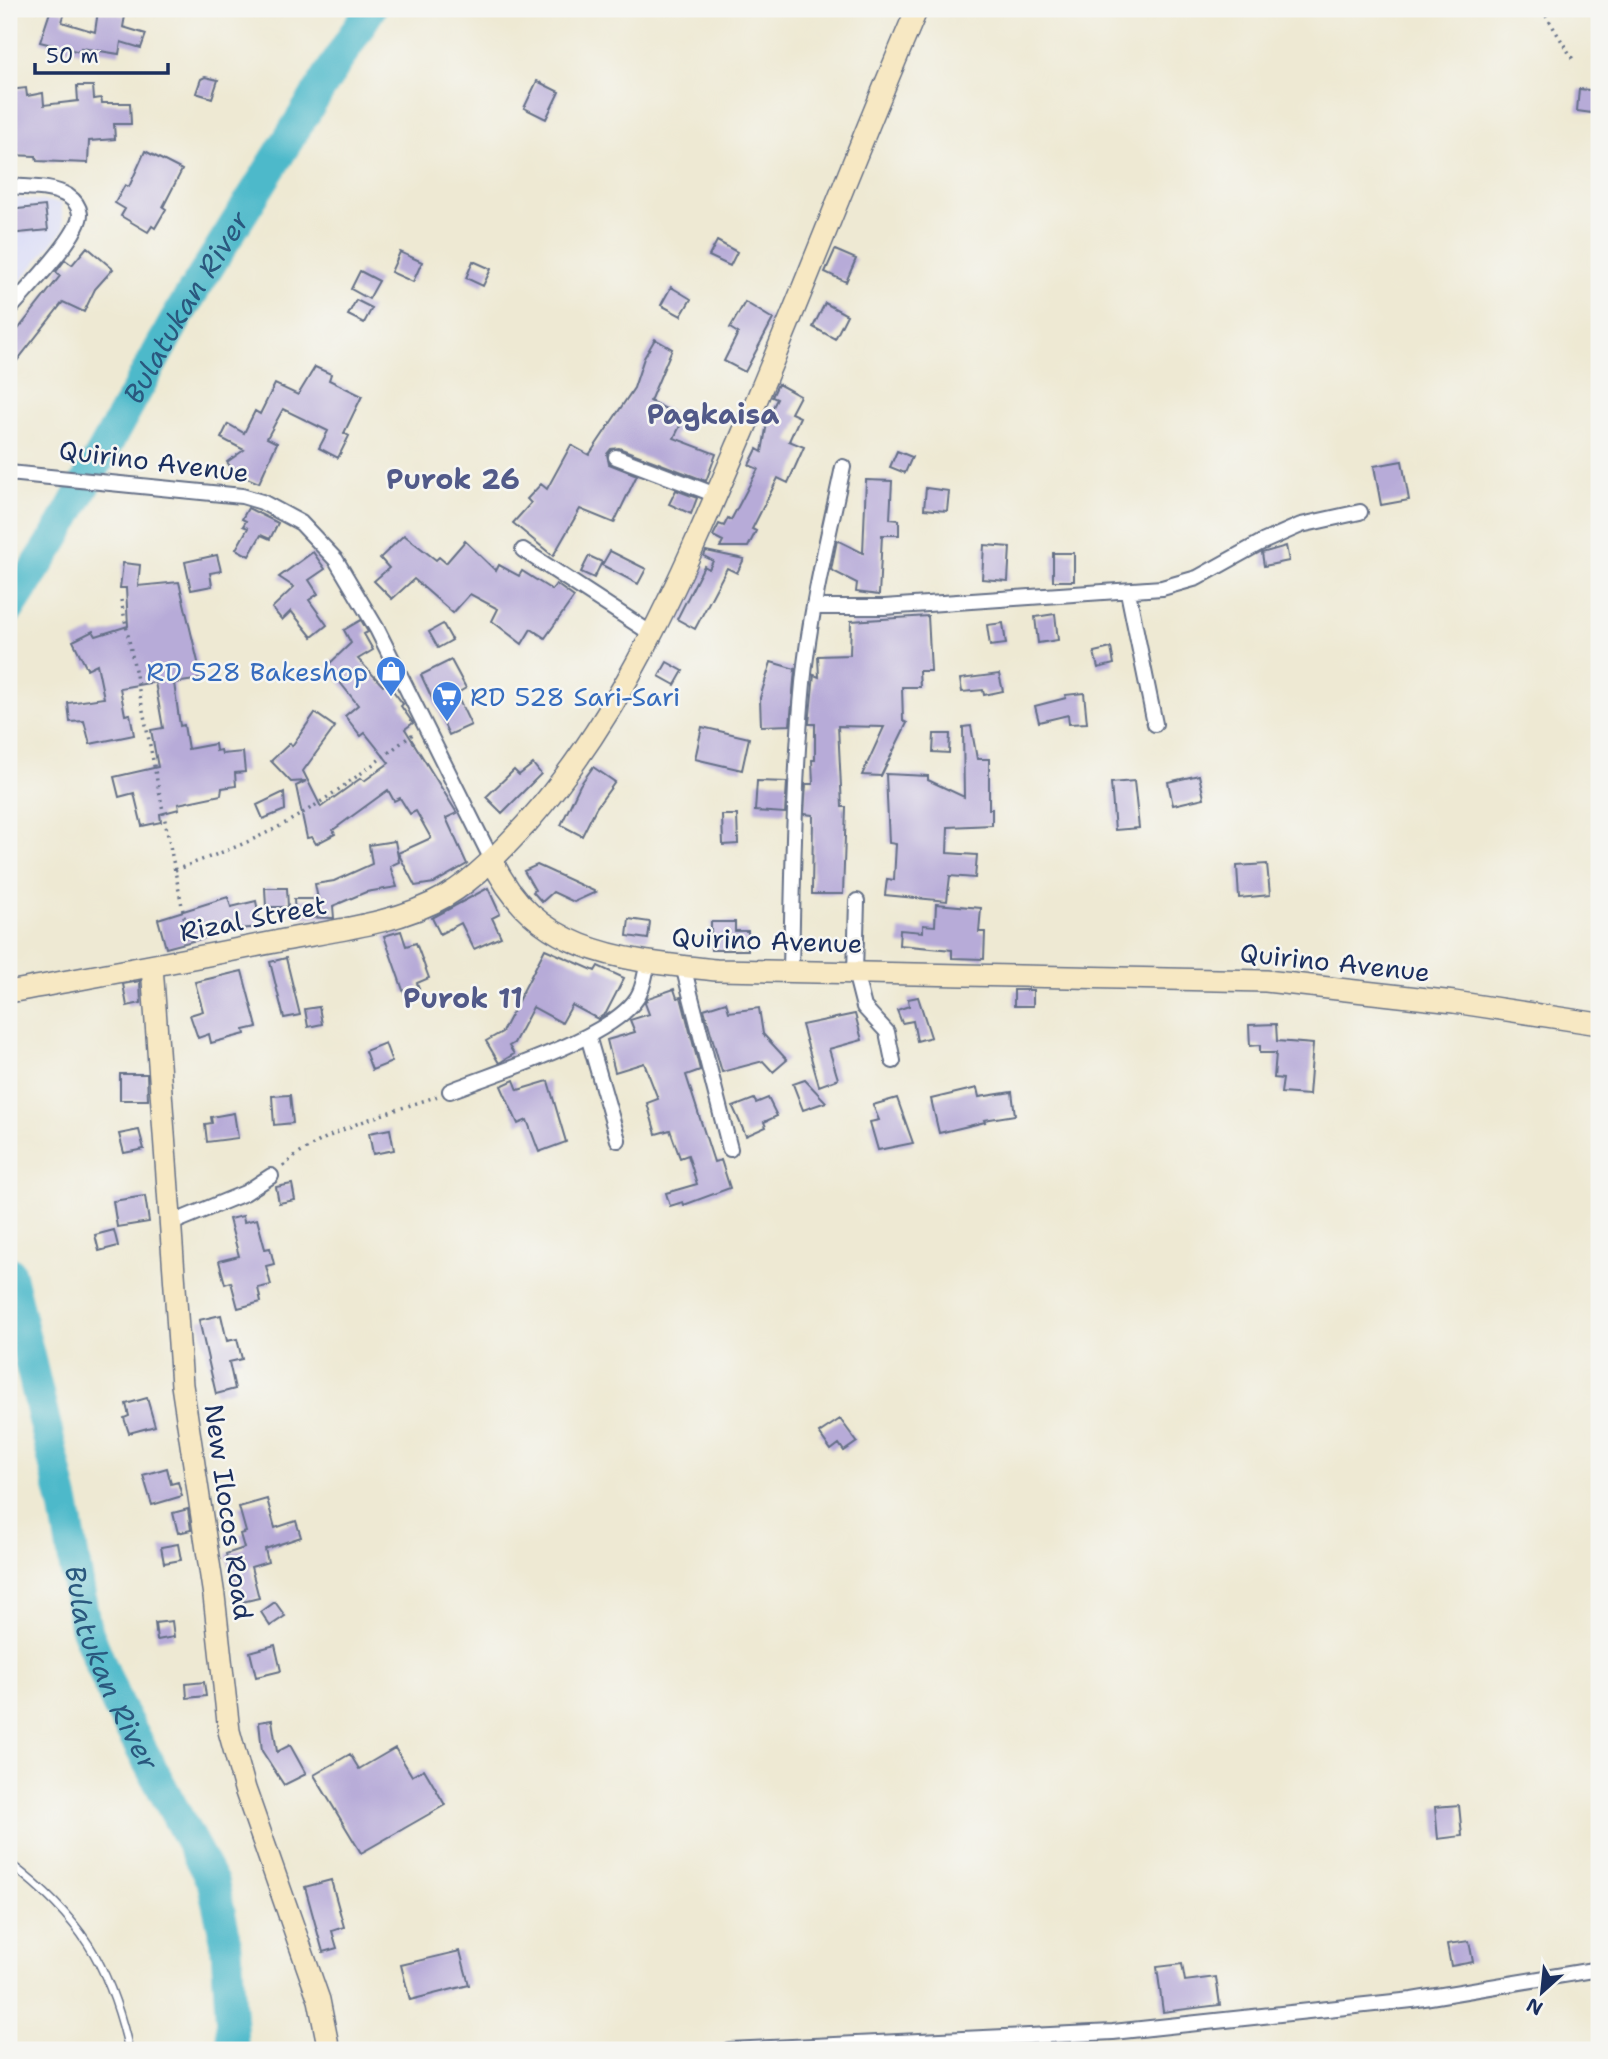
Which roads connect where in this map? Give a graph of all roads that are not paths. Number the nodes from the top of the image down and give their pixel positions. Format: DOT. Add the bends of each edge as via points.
graph roads {
  1 [pos="918,9"];
  2 [pos="9,186"];
  3 [pos="9,307"];
  4 [pos="616,457"];
  5 [pos="843,467"];
  6 [pos="9,472"];
  7 [pos="716,495"];
  8 [pos="1360,512"];
  9 [pos="523,550"];
  10 [pos="1128,592"];
  11 [pos="814,607"];
  12 [pos="652,634"];
  13 [pos="1155,724"];
  14 [pos="492,860"];
  15 [pos="858,901"];
  16 [pos="648,962"];
  17 [pos="152,966"];
  18 [pos="683,966"];
  19 [pos="791,971"];
  20 [pos="855,972"];
  21 [pos="9,992"];
  22 [pos="1599,1024"];
  23 [pos="588,1036"];
  24 [pos="893,1061"];
  25 [pos="450,1091"];
  26 [pos="618,1140"];
  27 [pos="730,1149"];
  28 [pos="271,1176"];
  29 [pos="172,1223"];
  30 [pos="9,1863"];
  31 [pos="1599,1969"];
  32 [pos="129,2050"];
  33 [pos="329,2050"];
  34 [pos="729,2050"];
  1 -- 7 [label="street, Rizal Street"];
  2 -- 3 [label="street" via="68,196 80,215 68,240"];
  4 -- 7 [label="street"];
  5 -- 11 [label="street"];
  6 -- 14 [label="street, Quirino Avenue" via="242,496 301,523 336,560 377,629"];
  7 -- 12 [label="street, Rizal Street"];
  8 -- 10 [label="street" via="1301,525 1197,578"];
  9 -- 12 [label="street"];
  10 -- 11 [label="street"];
  10 -- 13 [label="street"];
  11 -- 19 [label="street" via="800,719"];
  12 -- 14 [label="street, Rizal Street" via="586,750"];
  14 -- 16 [label="street, Quirino Avenue" via="505,887 544,927 578,945"];
  14 -- 17 [label="street, Rizal Street" via="446,896 420,908 337,930"];
  15 -- 20 [label="street"];
  16 -- 18 [label="street, Quirino Avenue"];
  16 -- 23 [label="street" via="639,996 617,1018"];
  17 -- 21 [label="street, Rizal Street"];
  17 -- 29 [label="street, New Ilocos Road"];
  18 -- 19 [label="street, Quirino Avenue"];
  18 -- 27 [label="street"];
  19 -- 20 [label="street, Quirino Avenue"];
  20 -- 22 [label="street, Quirino Avenue" via="1266,981"];
  20 -- 24 [label="street" via="864,1007 887,1032"];
  23 -- 25 [label="street"];
  23 -- 26 [label="street"];
  28 -- 29 [label="street" via="246,1193"];
  29 -- 33 [label="street, New Ilocos Road" via="182,1385 229,1731 319,2000"];
  30 -- 32 [label="lane" via="44,1889 99,1959 121,2014"];
  31 -- 34 [label="street" via="1412,2000 1113,2032"];
}
